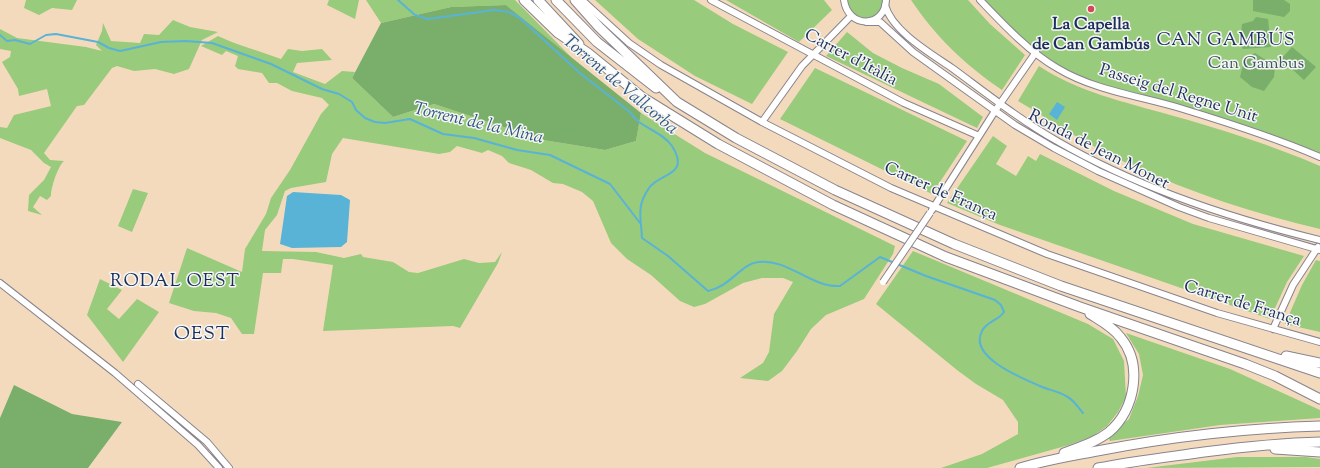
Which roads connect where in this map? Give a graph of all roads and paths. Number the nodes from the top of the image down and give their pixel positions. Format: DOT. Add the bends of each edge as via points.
graph roads {
  1 [pos="524,0"];
  2 [pos="538,0"];
  3 [pos="556,0"];
  4 [pos="575,0"];
  5 [pos="582,0"];
  6 [pos="711,0"];
  7 [pos="844,0"];
  8 [pos="980,0"];
  9 [pos="885,2"];
  10 [pos="850,16"];
  11 [pos="866,22"];
  12 [pos="1036,52"];
  13 [pos="588,53"];
  14 [pos="812,55"];
  15 [pos="677,102"];
  16 [pos="1001,103"];
  17 [pos="995,111"];
  18 [pos="762,122"];
  19 [pos="979,136"];
  20 [pos="1320,157"];
  21 [pos="934,207"];
  22 [pos="1320,240"];
  23 [pos="1319,248"];
  24 [pos="884,282"];
  25 [pos="0,283"];
  26 [pos="1080,307"];
  27 [pos="1272,329"];
  28 [pos="1320,342"];
  29 [pos="1244,346"];
  30 [pos="1320,363"];
  31 [pos="1320,373"];
  32 [pos="138,384"];
  33 [pos="1320,399"];
  34 [pos="1320,426"];
  35 [pos="1320,442"];
  36 [pos="1238,448"];
  37 [pos="1320,452"];
  38 [pos="1037,463"];
  39 [pos="219,468"];
  40 [pos="229,468"];
  41 [pos="1020,468"];
  42 [pos="1098,468"];
  1 -- 13 [label="highway" via="558,33"];
  2 -- 13 [label="highway"];
  3 -- 15 [label="highway" via="602,46 652,86"];
  4 -- 15 [label="highway" via="599,27"];
  5 -- 18 [label="street, Carrer de França" via="629,43 661,65"];
  6 -- 14 [label="street, Carrer d'Itàlia"];
  7 -- 10 [label="street"];
  8 -- 12 [label="street, Passeig del Regne Unit"];
  9 -- 11 [label="street" via="881,14"];
  9 -- 16 [label="street, Ronda de Jean Monet" via="892,20 919,44"];
  10 -- 11 [label="street, Ronda de Jean Monet"];
  10 -- 14 [label="street"];
  11 -- 17 [label="street, Ronda de Jean Monet" via="880,22 913,52"];
  12 -- 16 [label="street"];
  12 -- 20 [label="street, Passeig del Regne Unit" via="1056,68 1110,90 1182,108 1287,143"];
  13 -- 26 [label="highway" via="642,97 718,144 792,184 946,257"];
  14 -- 18 [label="street"];
  14 -- 19 [label="street, Carrer d'Itàlia" via="904,103"];
  15 -- 29 [label="highway" via="736,138 835,190 954,244 1061,286"];
  16 -- 17 [label="street"];
  16 -- 22 [label="street, Ronda de Jean Monet" via="1057,141 1139,182 1223,212"];
  17 -- 19 [label="street"];
  17 -- 23 [label="street, Ronda de Jean Monet" via="1054,148 1098,171 1179,207 1245,230"];
  18 -- 21 [label="street, Carrer de França" via="890,188"];
  19 -- 21 [label="street"];
  21 -- 24 [label="street, bridge"];
  21 -- 27 [label="street, Carrer de França" via="1046,254 1217,314"];
  23 -- 27 [label="street" via="1293,285"];
  25 -- 39 [label="street" via="115,373 198,445"];
  26 -- 33 [label="highway" via="1245,364"];
  26 -- 38 [label="highway" via="1110,326 1122,339 1132,361 1132,394 1125,412 1109,432 1090,443"];
  27 -- 28 [label="street, Carrer de França"];
  29 -- 30 [label="highway"];
  29 -- 31 [label="highway"];
  32 -- 40 [label="street" via="207,442"];
  34 -- 38 [label="highway" via="1236,430 1172,438"];
  35 -- 36 [label="highway" via="1290,442"];
  36 -- 37 [label="highway"];
  36 -- 42 [label="highway"];
  38 -- 41 [label="highway"];
}
